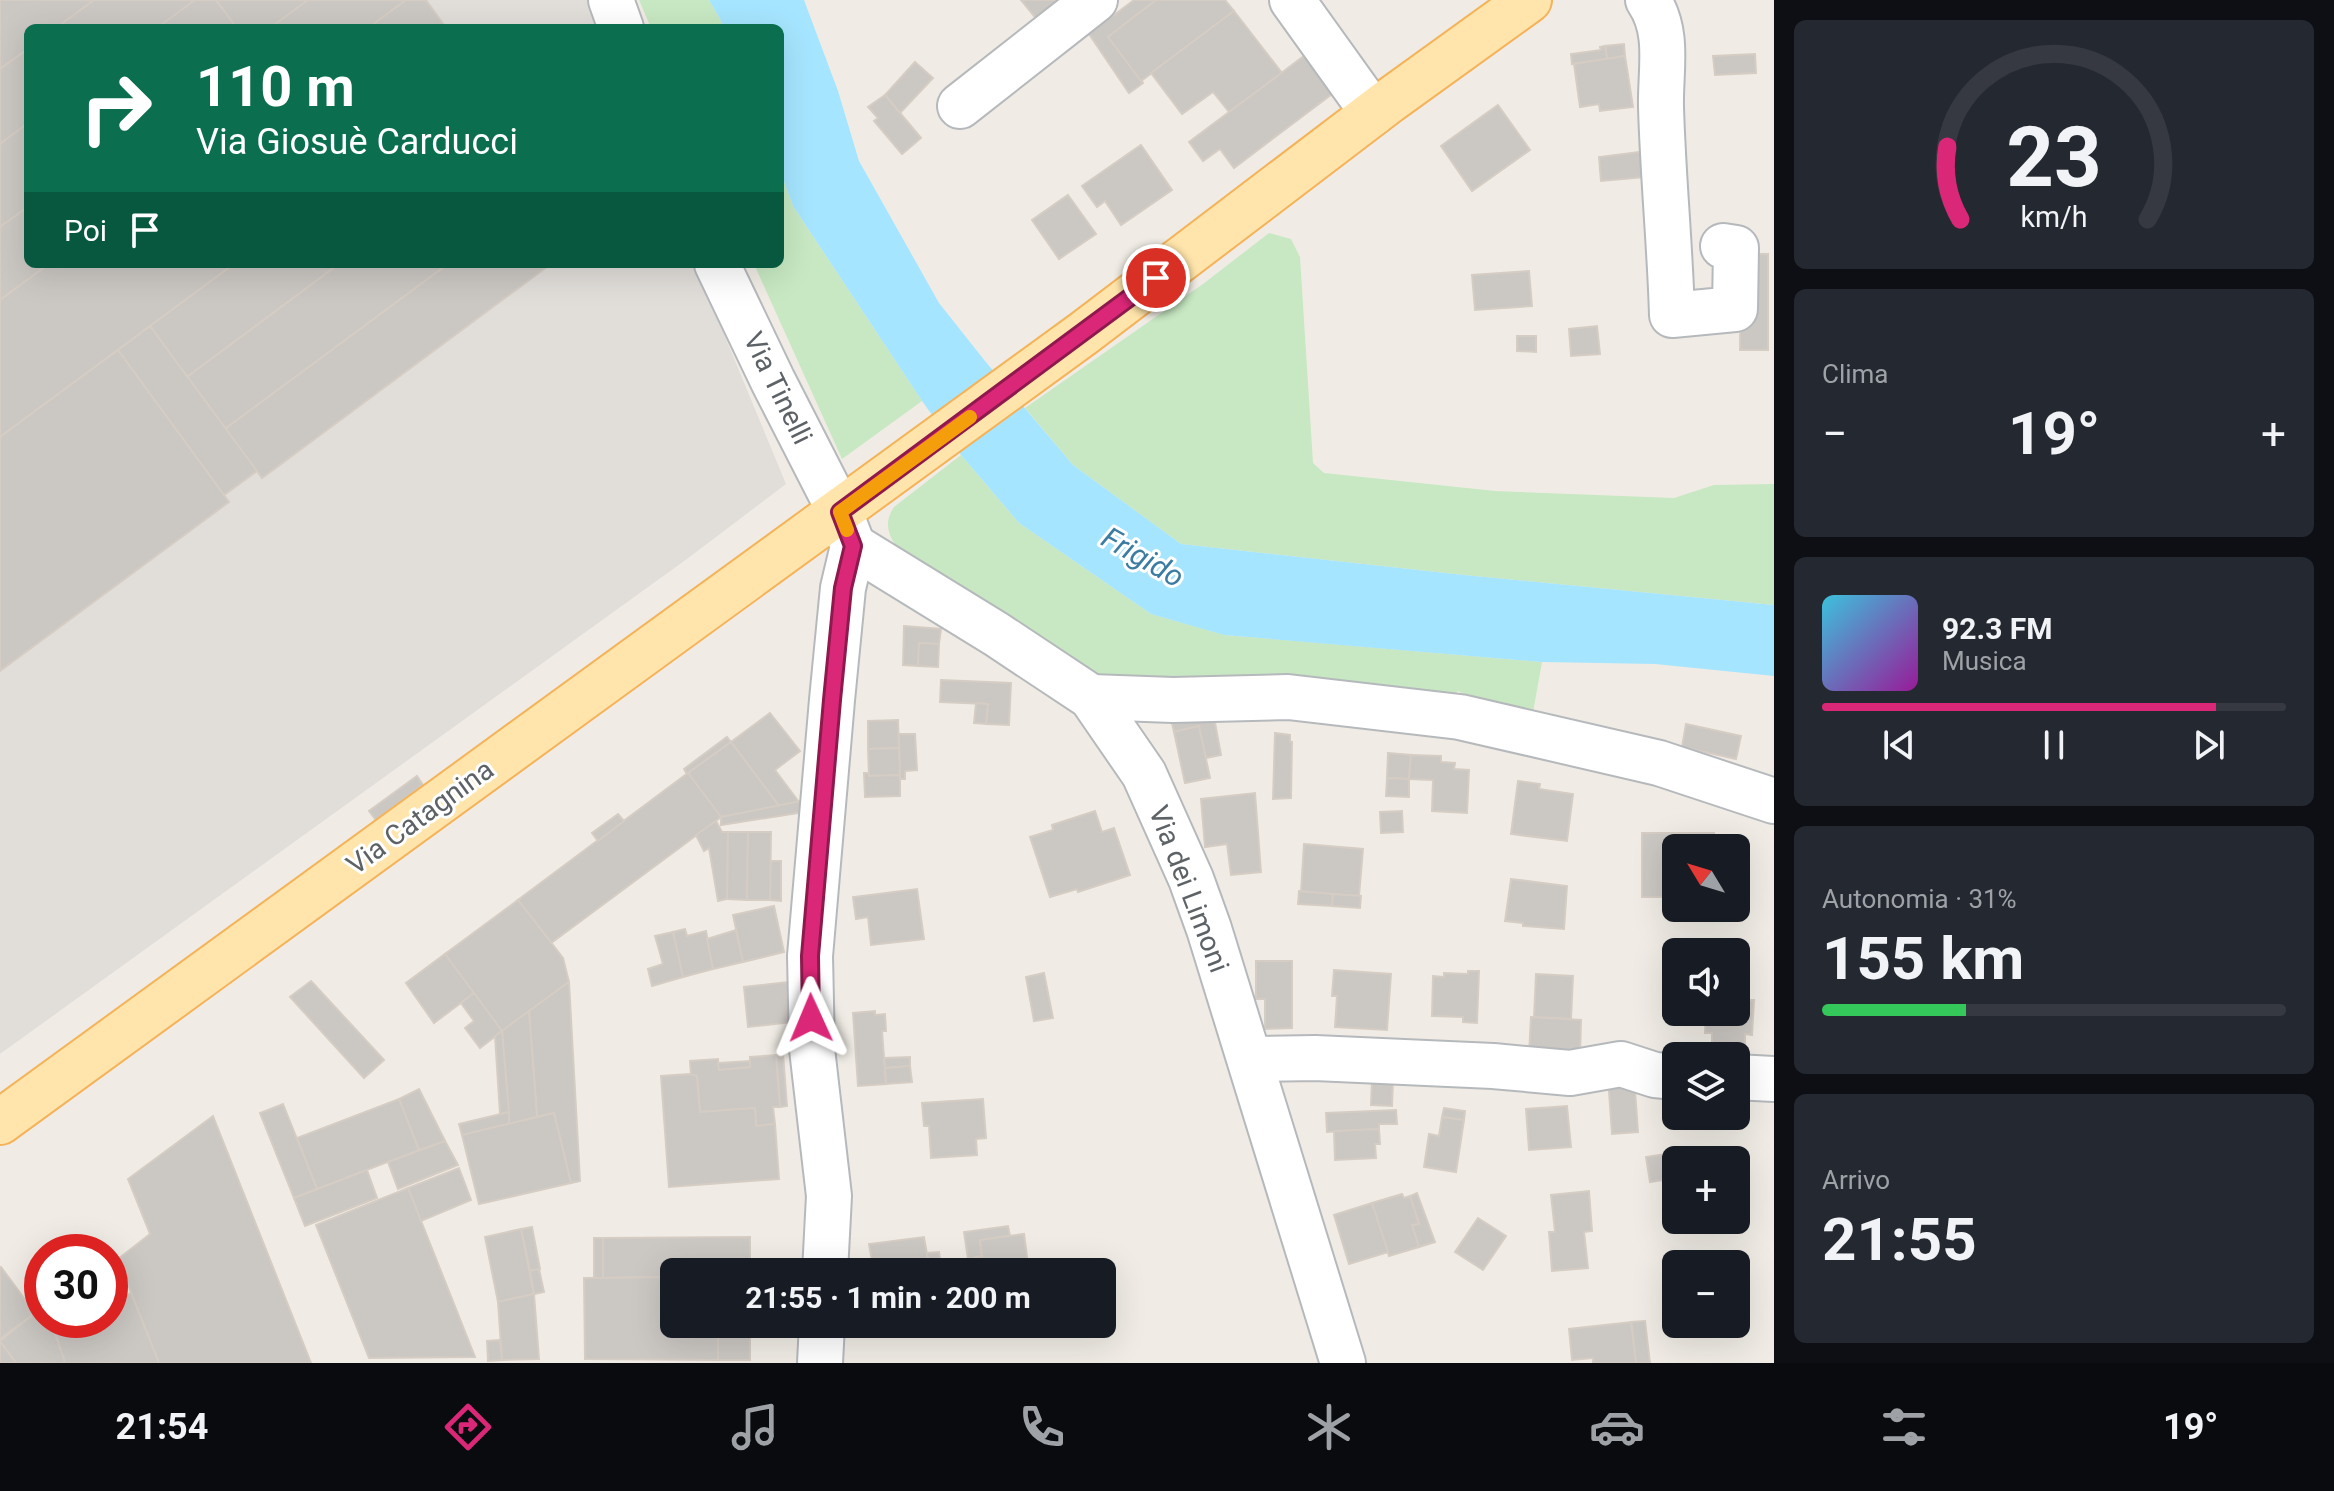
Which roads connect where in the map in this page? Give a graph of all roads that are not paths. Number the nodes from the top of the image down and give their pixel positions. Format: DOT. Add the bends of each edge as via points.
graph roads {
  1 [pos="611,0"];
  2 [pos="1095,0"];
  3 [pos="1292,0"];
  4 [pos="1529,0"];
  5 [pos="1648,0"];
  6 [pos="620,24"];
  7 [pos="960,106"];
  8 [pos="1373,113"];
  9 [pos="1723,246"];
  10 [pos="719,268"];
  11 [pos="847,529"];
  12 [pos="1091,697"];
  13 [pos="1774,801"];
  14 [pos="1250,1059"];
  15 [pos="1662,1076"];
  16 [pos="1750,1078"];
  17 [pos="1774,1079"];
  18 [pos="0,1122"];
  19 [pos="826,1258"];
  20 [pos="821,1338"];
  21 [pos="820,1363"];
  22 [pos="1343,1363"];
  1 -- 6 [label="street"];
  2 -- 7 [label="street"];
  3 -- 8 [label="street"];
  4 -- 8 [label="main road, Via Catagnina"];
  5 -- 9 [label="street" via="1661,34 1672,315 1735,309 1736,248"];
  8 -- 11 [label="main road, Via Catagnina" via="875,486"];
  10 -- 11 [label="street, Via Tinelli"];
  11 -- 12 [label="street, Via dei Limoni"];
  11 -- 18 [label="main road, Via Catagnina"];
  11 -- 19 [label="street" via="810,956 812,1049 829,1196"];
  12 -- 13 [label="street" via="1288,697 1460,717 1659,763"];
  12 -- 14 [label="street, Via dei Limoni" via="1144,774 1191,879"];
  14 -- 15 [label="street" via="1570,1073 1621,1064"];
  14 -- 22 [label="street, Via dei Limoni"];
  16 -- 17 [label="street"];
  20 -- 21 [label="street"];
}
